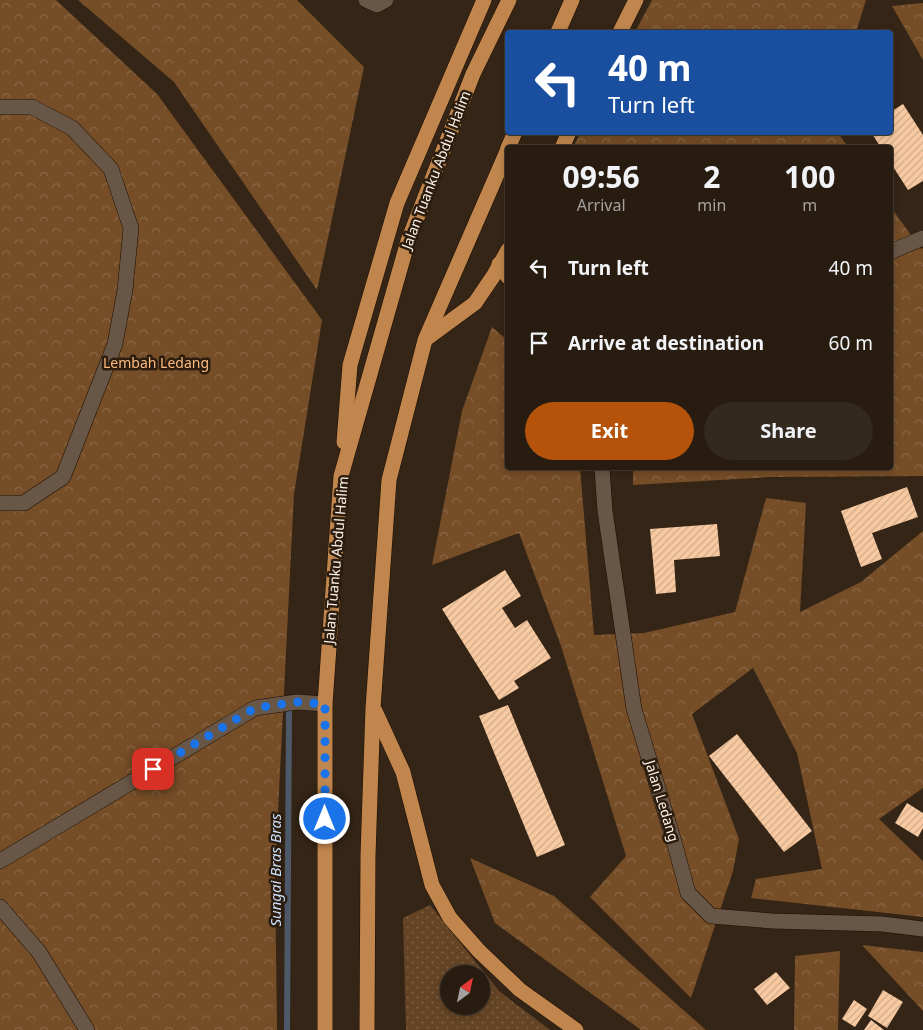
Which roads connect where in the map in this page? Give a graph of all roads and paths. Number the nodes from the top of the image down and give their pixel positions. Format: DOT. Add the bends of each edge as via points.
graph roads {
  1 [pos="366,0"];
  2 [pos="386,0"];
  3 [pos="509,0"];
  4 [pos="572,0"];
  5 [pos="636,0"];
  6 [pos="481,7"];
  7 [pos="559,30"];
  8 [pos="621,30"];
  9 [pos="0,107"];
  10 [pos="505,155"];
  11 [pos="923,238"];
  12 [pos="893,251"];
  13 [pos="505,255"];
  14 [pos="499,264"];
  15 [pos="505,273"];
  16 [pos="425,340"];
  17 [pos="602,470"];
  18 [pos="341,476"];
  19 [pos="0,503"];
  20 [pos="325,704"];
  21 [pos="373,708"];
  22 [pos="0,861"];
  23 [pos="0,907"];
  24 [pos="923,929"];
  25 [pos="87,1030"];
  26 [pos="326,1030"];
  27 [pos="367,1030"];
  28 [pos="576,1030"];
  1 -- 2 [label="street" via="377,5"];
  3 -- 18 [label="main road, Jalan Tuanku Abdul Halim" via="473,74 408,241"];
  4 -- 7 [label="main road"];
  5 -- 8 [label="main road"];
  6 -- 18 [label="main road" via="397,202 350,365"];
  9 -- 19 [label="street" via="32,106 72,128 111,169 131,228 125,290 115,344 63,477 24,503"];
  10 -- 16 [label="main road"];
  11 -- 12 [label="street"];
  13 -- 14 [label="main road"];
  14 -- 15 [label="main road"];
  14 -- 16 [label="main road" via="475,303"];
  16 -- 21 [label="main road" via="389,480"];
  17 -- 24 [label="street, Jalan Ledang" via="605,511 634,709 688,893 711,916"];
  18 -- 20 [label="main road, Jalan Tuanku Abdul Halim"];
  20 -- 22 [label="street" via="297,702 255,708"];
  20 -- 26 [label="main road, Jalan Tuanku Abdul Halim"];
  21 -- 27 [label="main road"];
  21 -- 28 [label="main road" via="402,772 432,885 450,918 520,990"];
  23 -- 25 [label="street" via="39,952"];
}
